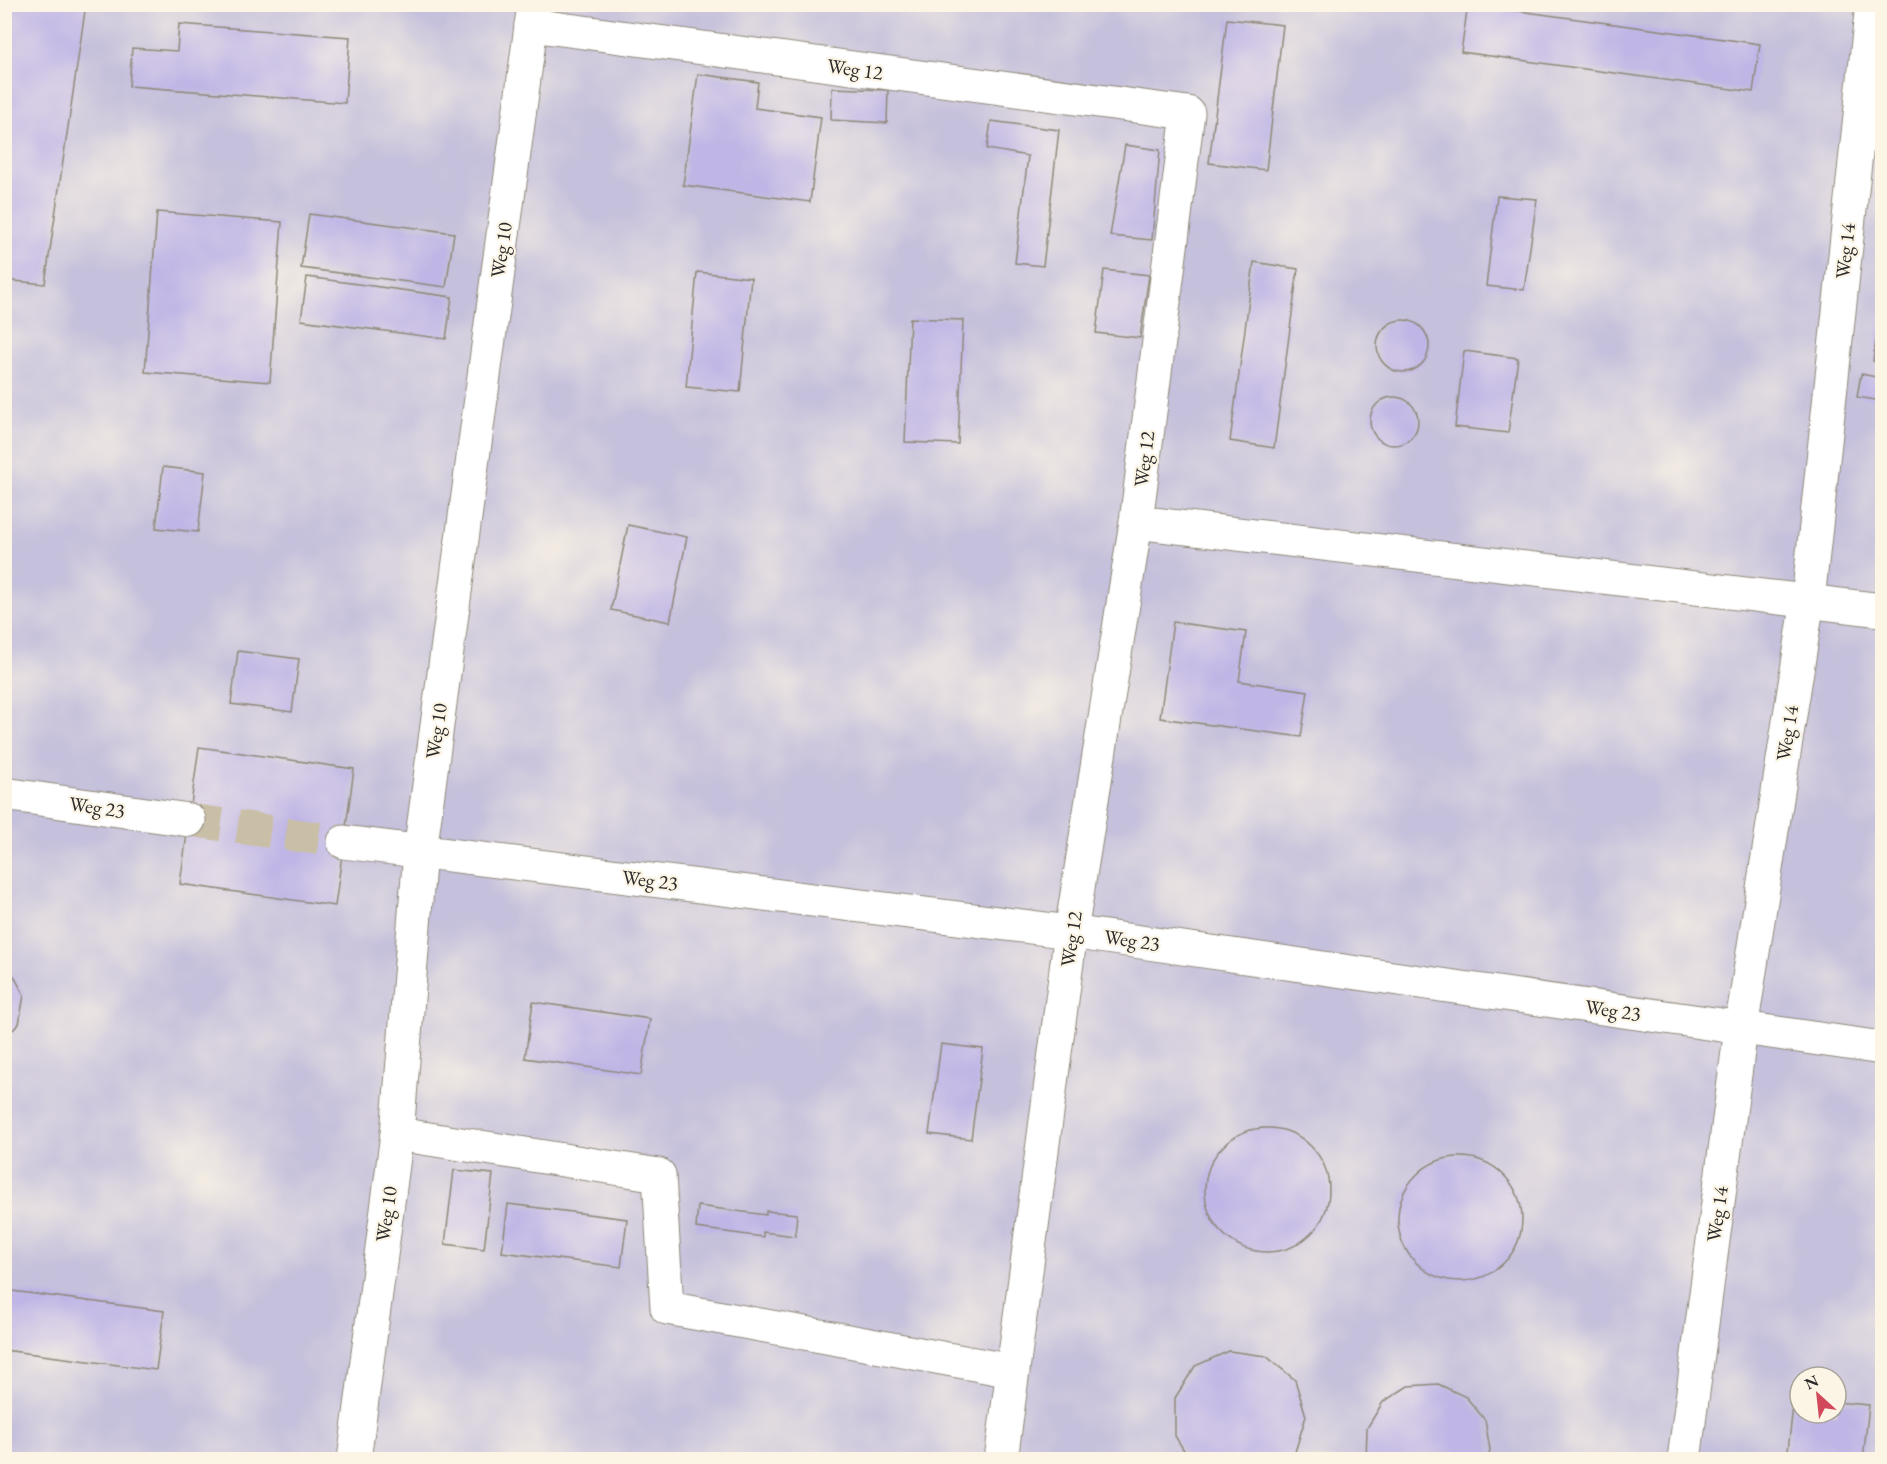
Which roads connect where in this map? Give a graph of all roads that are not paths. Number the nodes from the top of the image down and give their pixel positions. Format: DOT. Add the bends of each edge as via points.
graph roads {
  1 [pos="1872,4"];
  2 [pos="533,15"];
  3 [pos="1136,522"];
  4 [pos="1808,600"];
  5 [pos="1882,610"];
  6 [pos="4,794"];
  7 [pos="189,820"];
  8 [pos="344,842"];
  9 [pos="420,852"];
  10 [pos="1071,932"];
  11 [pos="1741,1029"];
  12 [pos="1882,1048"];
  13 [pos="397,1134"];
  14 [pos="1013,1371"];
  15 [pos="354,1460"];
  16 [pos="1001,1460"];
  17 [pos="1684,1460"];
  1 -- 4 [label="lane, Weg 14"];
  2 -- 3 [label="lane, Weg 12" via="1188,113"];
  2 -- 9 [label="lane, Weg 10"];
  3 -- 4 [label="lane"];
  3 -- 10 [label="lane, Weg 12"];
  4 -- 5 [label="lane"];
  4 -- 11 [label="lane, Weg 14"];
  6 -- 7 [label="lane, Weg 23"];
  8 -- 9 [label="lane, Weg 23"];
  9 -- 10 [label="lane, Weg 23"];
  9 -- 13 [label="lane, Weg 10"];
  10 -- 11 [label="lane, Weg 23"];
  10 -- 14 [label="lane, Weg 12"];
  11 -- 12 [label="lane, Weg 23"];
  11 -- 17 [label="lane, Weg 14"];
  13 -- 14 [label="lane" via="659,1175 666,1308"];
  13 -- 15 [label="lane, Weg 10"];
  14 -- 16 [label="lane, Weg 12"];
}
